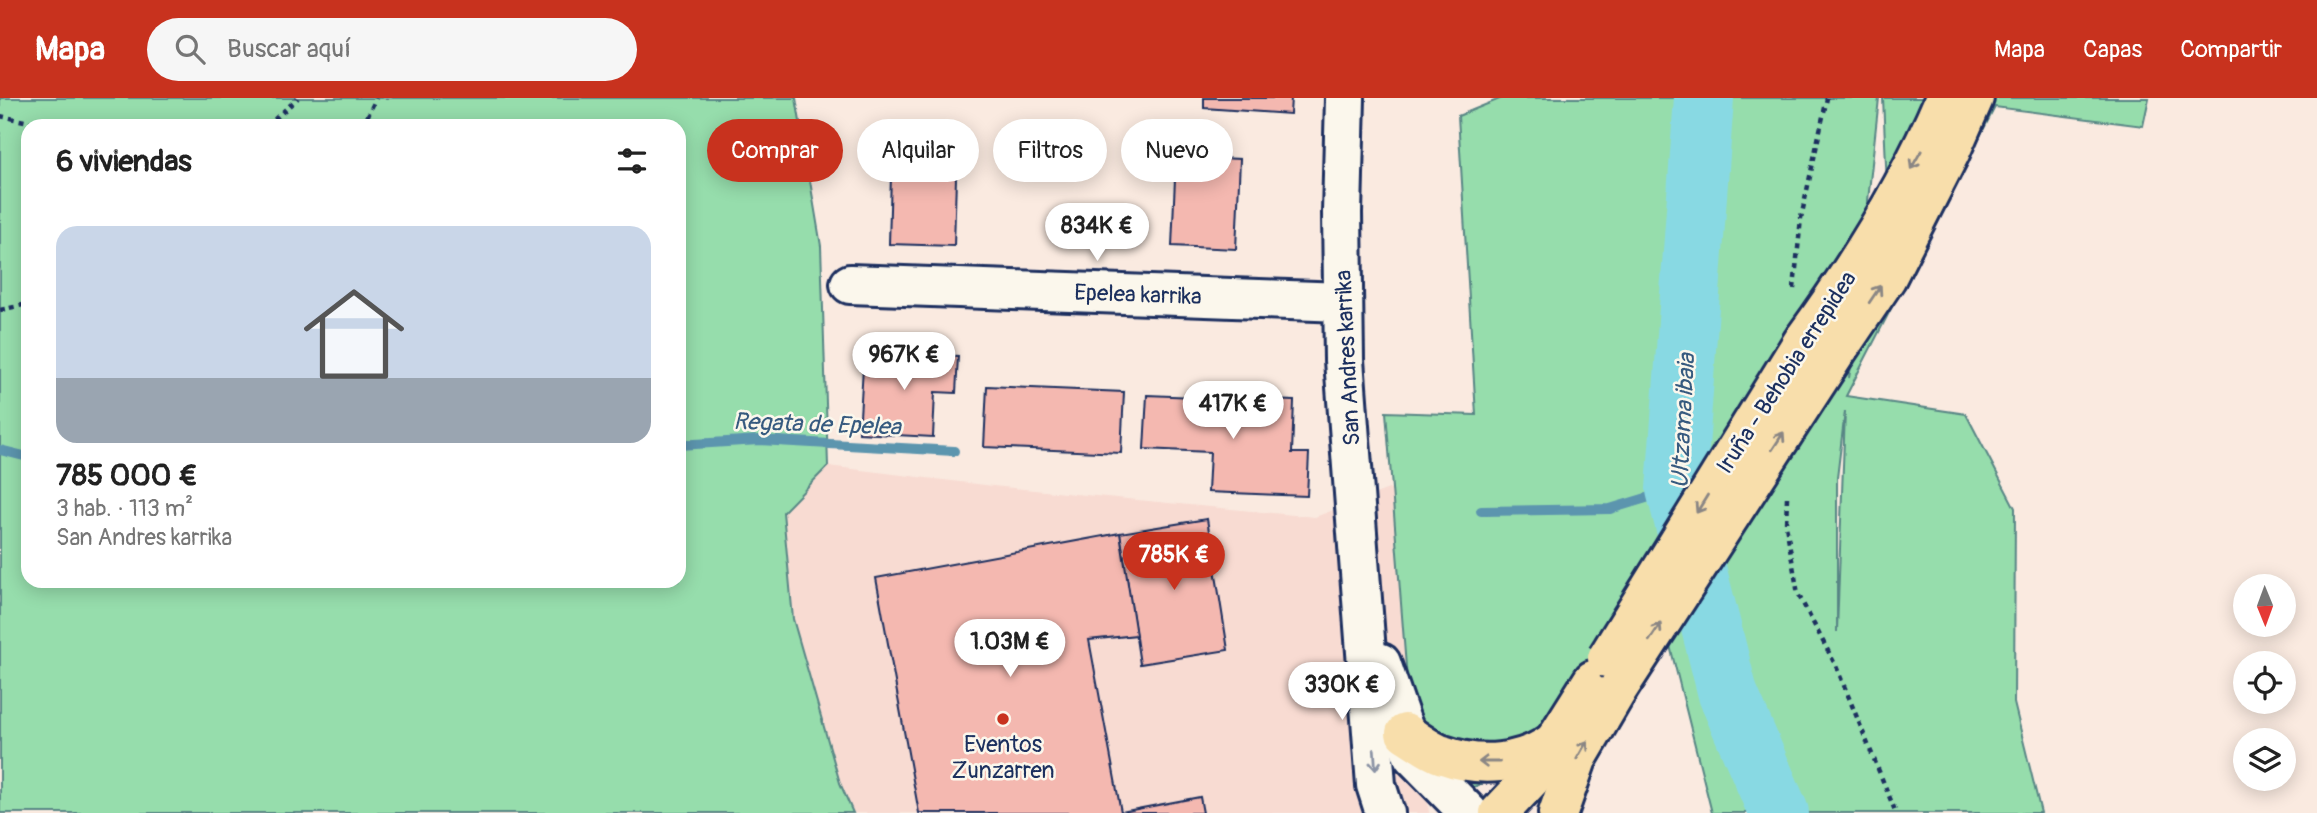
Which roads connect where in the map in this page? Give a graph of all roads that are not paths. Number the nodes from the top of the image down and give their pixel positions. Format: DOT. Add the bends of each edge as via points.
graph roads {
  1 [pos="1345,98"];
  2 [pos="1945,98"];
  3 [pos="1974,98"];
  4 [pos="849,284"];
  5 [pos="1343,302"];
  6 [pos="1820,346"];
  7 [pos="1365,618"];
  8 [pos="1605,685"];
  9 [pos="1405,733"];
  10 [pos="1552,743"];
  11 [pos="1385,813"];
  12 [pos="1469,813"];
  13 [pos="1499,813"];
  14 [pos="1558,813"];
  1 -- 5 [label="street, San Andres karrika"];
  2 -- 6 [label="highway, Iruña - Behobia errepidea, one-way" via="1928,140 1825,311"];
  6 -- 3 [label="highway, Iruña - Behobia errepidea, one-way" via="1887,277"];
  4 -- 5 [label="street, Epelea karrika"];
  5 -- 7 [label="street, San Andres karrika"];
  6 -- 8 [label="highway, Iruña - Behobia errepidea, bridge"];
  7 -- 9 [label="street"];
  7 -- 11 [label="street, one-way" via="1376,785"];
  8 -- 10 [label="highway, Iruña - Behobia errepidea"];
  14 -- 8 [label="highway, Iruña - Behobia errepidea, one-way"];
  10 -- 9 [label="highway, one-way" via="1536,755 1486,764 1442,755"];
  9 -- 12 [label="street" via="1413,756"];
  10 -- 13 [label="highway, Iruña - Behobia errepidea" via="1530,780"];
}
